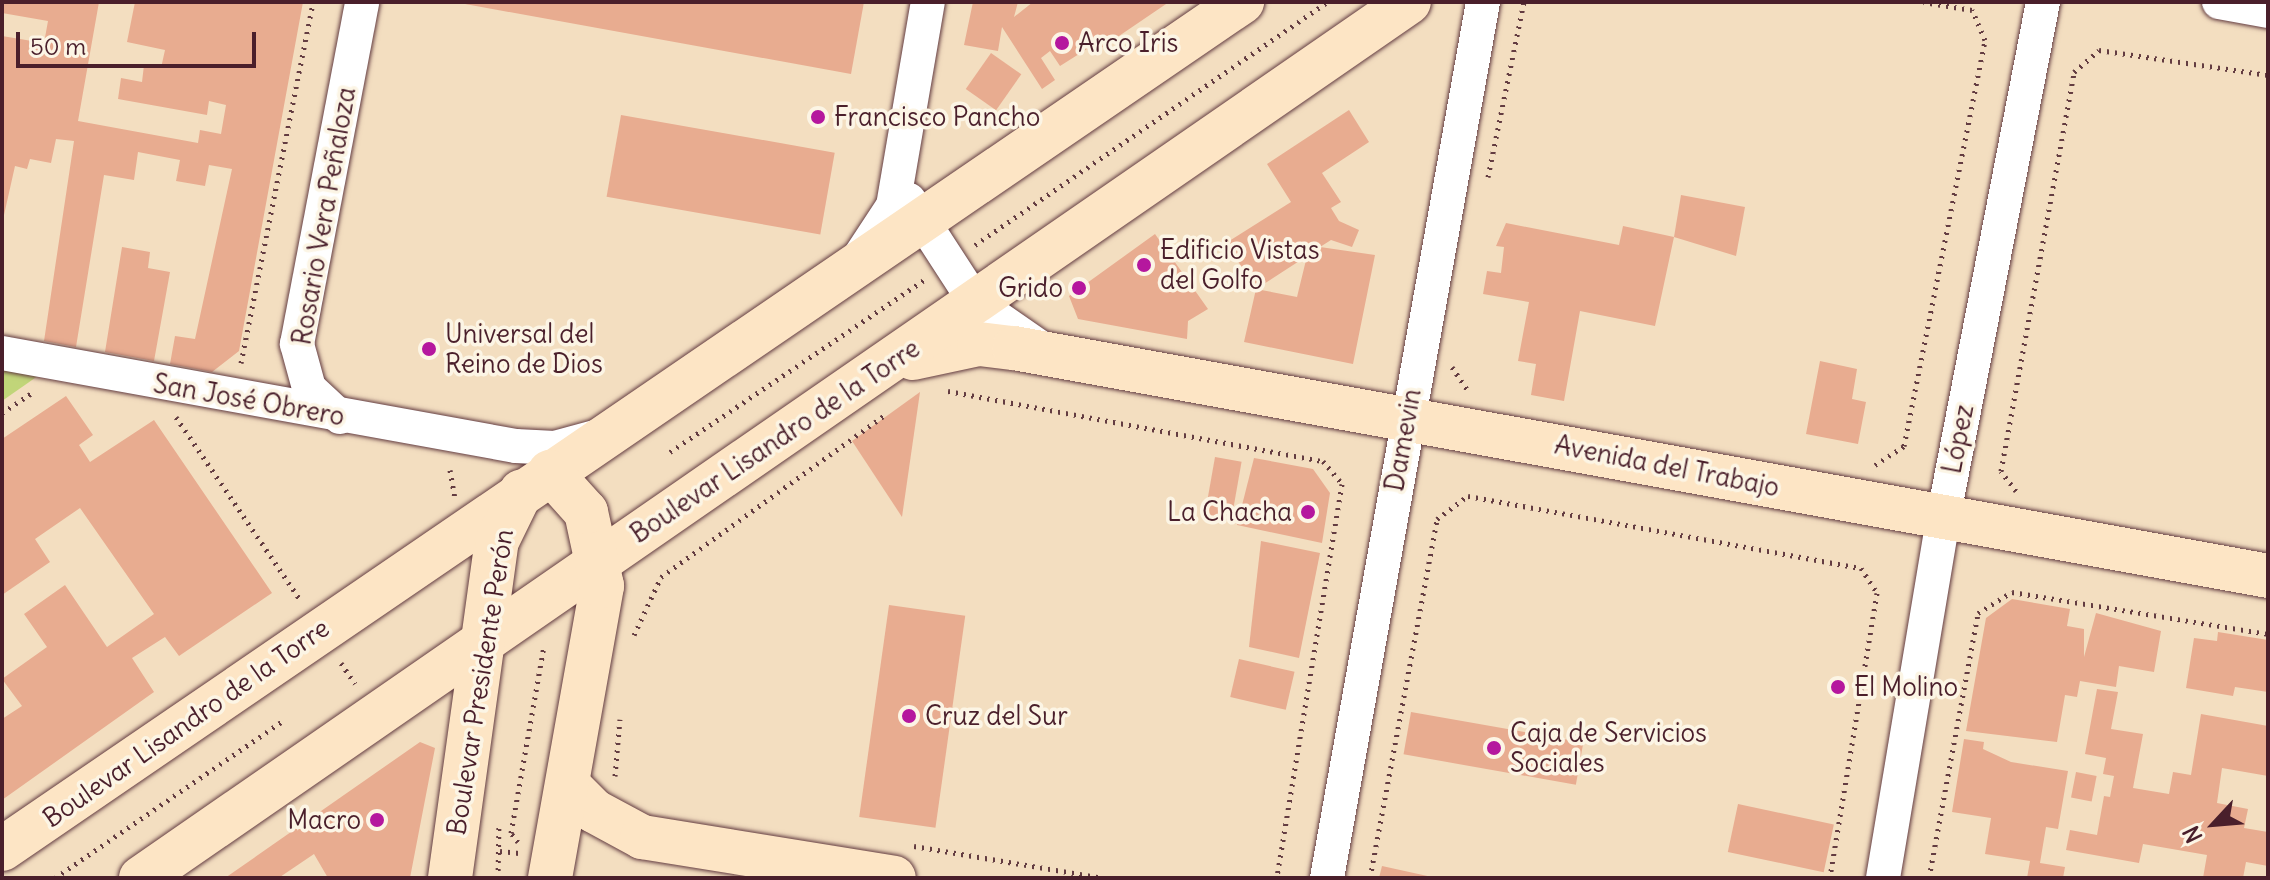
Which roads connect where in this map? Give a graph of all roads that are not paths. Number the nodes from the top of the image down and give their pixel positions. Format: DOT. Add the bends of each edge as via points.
graph roads {
  1 [pos="362,2"];
  2 [pos="928,2"];
  3 [pos="1242,2"];
  4 [pos="1409,2"];
  5 [pos="2043,2"];
  6 [pos="2219,2"];
  7 [pos="1478,10"];
  8 [pos="2268,11"];
  9 [pos="900,177"];
  10 [pos="922,223"];
  11 [pos="833,284"];
  12 [pos="976,303"];
  13 [pos="2,353"];
  14 [pos="1066,356"];
  15 [pos="888,388"];
  16 [pos="1407,415"];
  17 [pos="340,417"];
  18 [pos="610,431"];
  19 [pos="496,443"];
  20 [pos="537,481"];
  21 [pos="668,513"];
  22 [pos="1943,519"];
  23 [pos="600,560"];
  24 [pos="2268,576"];
  25 [pos="602,617"];
  26 [pos="488,640"];
  27 [pos="569,786"];
  28 [pos="2,849"];
  29 [pos="141,878"];
  30 [pos="450,878"];
  31 [pos="550,878"];
  32 [pos="894,878"];
  33 [pos="1327,878"];
  34 [pos="1883,878"];
  1 -- 17 [label="street, Rosario Vera Peñaloza" via="297,344 309,388"];
  2 -- 9 [label="street"];
  3 -- 10 [label="street, Boulevar Lisandro de la Torre"];
  4 -- 12 [label="street, Boulevar Lisandro de la Torre"];
  5 -- 22 [label="street, López"];
  6 -- 8 [label="street"];
  7 -- 16 [label="street, Damevin"];
  9 -- 10 [label="street"];
  9 -- 11 [label="street" via="880,232"];
  10 -- 11 [label="street, Boulevar Lisandro de la Torre"];
  10 -- 12 [label="street"];
  11 -- 18 [label="street, Boulevar Lisandro de la Torre"];
  12 -- 14 [label="street" via="1023,341"];
  12 -- 15 [label="street, Boulevar Lisandro de la Torre"];
  13 -- 17 [label="street, San José Obrero" via="181,407"];
  14 -- 15 [label="street, Avenida del Trabajo" via="979,344"];
  14 -- 16 [label="street, Avenida del Trabajo"];
  15 -- 21 [label="street, Boulevar Lisandro de la Torre"];
  16 -- 22 [label="street, Avenida del Trabajo"];
  16 -- 33 [label="street, Damevin"];
  17 -- 19 [label="street, San José Obrero"];
  18 -- 19 [label="street, San José Obrero" via="555,448"];
  18 -- 20 [label="street, Boulevar Lisandro de la Torre"];
  19 -- 20 [label="street, San José Obrero"];
  20 -- 23 [label="street" via="586,512"];
  20 -- 26 [label="street, Boulevar Presidente Perón" via="497,541"];
  20 -- 28 [label="street, Boulevar Lisandro de la Torre" via="307,610"];
  21 -- 23 [label="street, Boulevar Lisandro de la Torre"];
  21 -- 25 [label="street"];
  22 -- 24 [label="street, Avenida del Trabajo"];
  22 -- 34 [label="street, López"];
  23 -- 25 [label="street"];
  23 -- 26 [label="street, Boulevar Lisandro de la Torre"];
  25 -- 27 [label="street"];
  26 -- 29 [label="street, Boulevar Lisandro de la Torre"];
  26 -- 30 [label="street, Boulevar Presidente Perón"];
  27 -- 31 [label="street"];
  27 -- 32 [label="street" via="594,811 642,837"];
}
